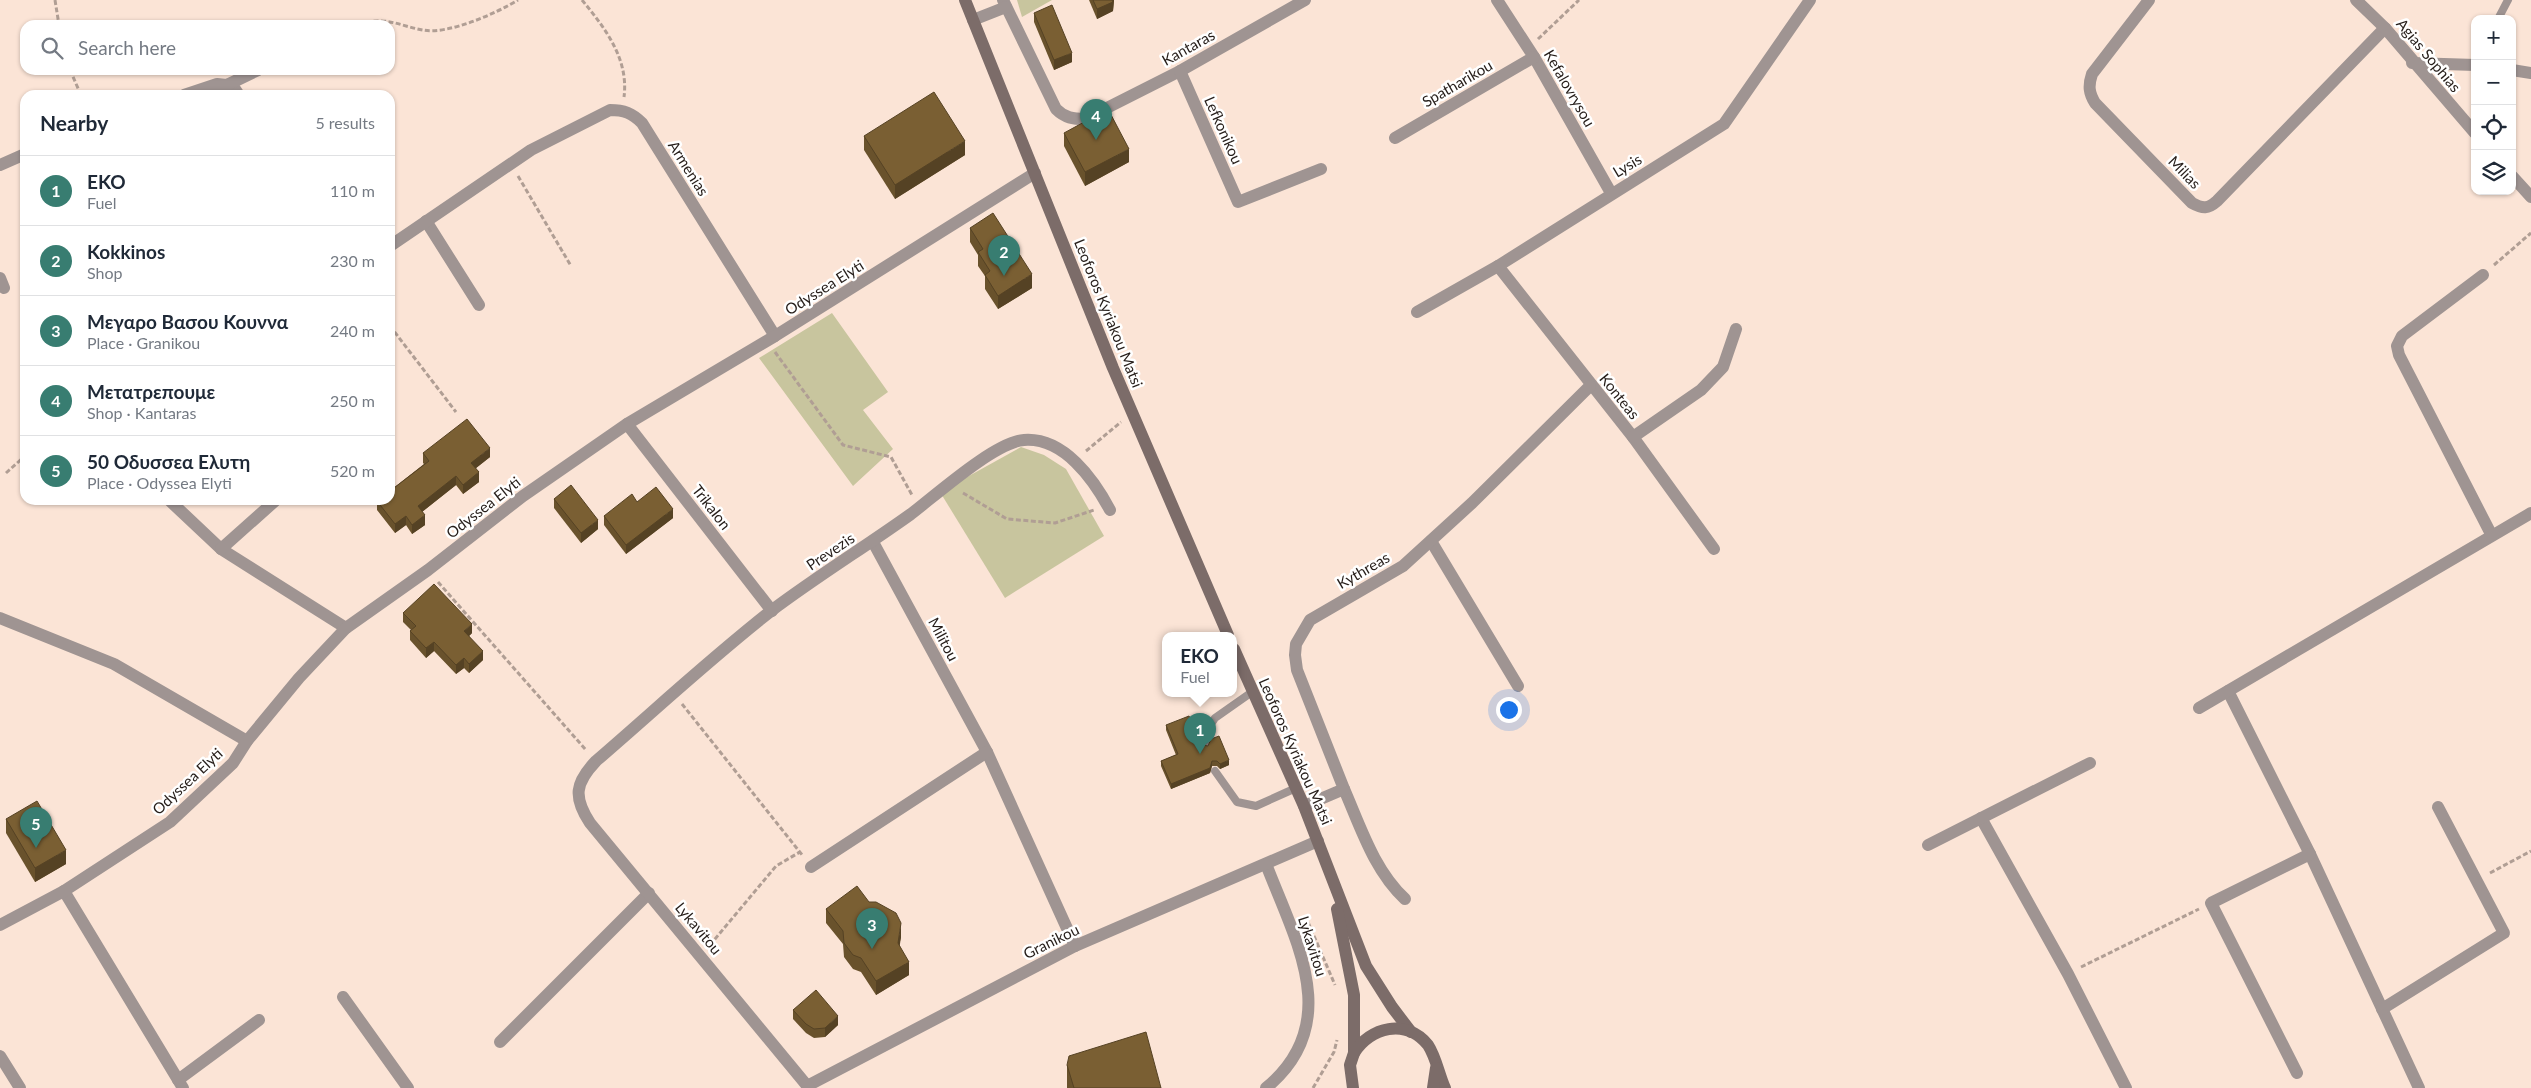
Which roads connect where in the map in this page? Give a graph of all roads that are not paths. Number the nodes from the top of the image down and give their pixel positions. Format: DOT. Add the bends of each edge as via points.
graph roads {
  1 [pos="965,0"];
  2 [pos="1305,0"];
  3 [pos="1497,0"];
  4 [pos="2149,0"];
  5 [pos="2356,0"];
  6 [pos="2508,0"];
  7 [pos="1805,2"];
  8 [pos="1005,4"];
  9 [pos="1287,4"];
  10 [pos="2500,15"];
  11 [pos="973,20"];
  12 [pos="2384,28"];
  13 [pos="1531,52"];
  14 [pos="2412,63"];
  15 [pos="2471,64"];
  16 [pos="1180,71"];
  17 [pos="2516,71"];
  18 [pos="2531,73"];
  19 [pos="247,75"];
  20 [pos="227,84"];
  21 [pos="199,90"];
  22 [pos="236,90"];
  23 [pos="2471,129"];
  24 [pos="1395,138"];
  25 [pos="20,156"];
  26 [pos="0,165"];
  27 [pos="1322,169"];
  28 [pos="1035,173"];
  29 [pos="2516,180"];
  30 [pos="1611,194"];
  31 [pos="2531,197"];
  32 [pos="426,221"];
  33 [pos="395,243"];
  34 [pos="1498,266"];
  35 [pos="2483,275"];
  36 [pos="479,305"];
  37 [pos="1417,312"];
  38 [pos="1736,329"];
  39 [pos="771,339"];
  40 [pos="1590,386"];
  41 [pos="627,424"];
  42 [pos="1633,437"];
  43 [pos="174,505"];
  44 [pos="270,505"];
  45 [pos="1109,508"];
  46 [pos="2531,513"];
  47 [pos="2491,534"];
  48 [pos="1431,541"];
  49 [pos="873,542"];
  50 [pos="221,549"];
  51 [pos="1714,549"];
  52 [pos="772,611"];
  53 [pos="0,618"];
  54 [pos="346,628"];
  55 [pos="1227,632"];
  56 [pos="1237,656"];
  57 [pos="1518,686"];
  58 [pos="2228,691"];
  59 [pos="1252,692"];
  60 [pos="2199,708"];
  61 [pos="247,741"];
  62 [pos="1206,746"];
  63 [pos="987,752"];
  64 [pos="2090,763"];
  65 [pos="1215,771"];
  66 [pos="579,784"];
  67 [pos="1296,788"];
  68 [pos="1344,790"];
  69 [pos="1304,806"];
  70 [pos="2438,807"];
  71 [pos="1981,818"];
  72 [pos="1318,841"];
  73 [pos="1928,845"];
  74 [pos="2310,854"];
  75 [pos="1266,864"];
  76 [pos="811,866"];
  77 [pos="1327,868"];
  78 [pos="64,891"];
  79 [pos="649,893"];
  80 [pos="1405,900"];
  81 [pos="0,925"];
  82 [pos="1075,946"];
  83 [pos="343,997"];
  84 [pos="2382,1009"];
  85 [pos="259,1020"];
  86 [pos="1411,1032"];
  87 [pos="500,1042"];
  88 [pos="1354,1053"];
  89 [pos="0,1056"];
  90 [pos="1436,1066"];
  91 [pos="2298,1073"];
  92 [pos="180,1084"];
  93 [pos="1349,1084"];
  94 [pos="808,1087"];
  95 [pos="20,1088"];
  96 [pos="408,1088"];
  97 [pos="1266,1088"];
  98 [pos="1433,1088"];
  99 [pos="1445,1088"];
  100 [pos="2126,1088"];
  101 [pos="2419,1088"];
  1 -- 11 [label="main road, Leoforos Kyriakou Matsi"];
  2 -- 9 [label="street, Kantaras"];
  3 -- 13 [label="street, Kefalovrysou"];
  4 -- 12 [label="street, Milias" via="2092,74 2088,84 2090,94 2192,203 2202,209 2217,201"];
  5 -- 12 [label="street, Agias Sophias"];
  6 -- 10 [label="lane"];
  7 -- 30 [label="street, Lysis" via="1724,124"];
  8 -- 11 [label="street"];
  8 -- 16 [label="street, Kantaras" via="1056,109 1063,116 1085,119"];
  9 -- 16 [label="street, Kantaras"];
  11 -- 28 [label="main road, Leoforos Kyriakou Matsi"];
  12 -- 14 [label="street, Agias Sophias"];
  13 -- 24 [label="street, Spatharikou"];
  13 -- 30 [label="street, Kefalovrysou"];
  14 -- 15 [label="street"];
  14 -- 23 [label="street, Agias Sophias"];
  16 -- 27 [label="street, Lefkonikou" via="1238,202"];
  17 -- 18 [label="street"];
  19 -- 20 [label="street"];
  20 -- 21 [label="street"];
  20 -- 22 [label="street"];
  25 -- 26 [label="street"];
  28 -- 39 [label="street, Odyssea Elyti"];
  28 -- 55 [label="main road, Leoforos Kyriakou Matsi"];
  29 -- 31 [label="street"];
  30 -- 34 [label="street, Lysis"];
  32 -- 33 [label="street"];
  32 -- 36 [label="street"];
  32 -- 39 [label="street, Armenias" via="531,150 610,110 622,110 642,123"];
  34 -- 37 [label="street, Lysis"];
  34 -- 40 [label="street, Konteas"];
  35 -- 47 [label="street" via="2402,336 2396,346"];
  38 -- 42 [label="street" via="1723,366 1701,390"];
  39 -- 41 [label="street, Odyssea Elyti"];
  40 -- 42 [label="street, Konteas"];
  40 -- 48 [label="street, Kythreas"];
  41 -- 52 [label="street, Trikalon"];
  41 -- 54 [label="street, Odyssea Elyti" via="523,496 428,570"];
  42 -- 51 [label="street, Konteas"];
  43 -- 50 [label="street"];
  44 -- 50 [label="street"];
  45 -- 49 [label="street, Prevezis" via="1095,484 1074,461 1046,443 1017,441 987,456"];
  46 -- 47 [label="street"];
  47 -- 58 [label="street"];
  48 -- 57 [label="street"];
  48 -- 68 [label="street, Kythreas" via="1403,566 1310,620 1296,644 1301,684"];
  49 -- 52 [label="street, Prevezis"];
  49 -- 63 [label="street, Militou"];
  50 -- 54 [label="street"];
  52 -- 66 [label="street, Prevezis" via="596,761"];
  53 -- 61 [label="street" via="114,664"];
  54 -- 61 [label="street, Odyssea Elyti"];
  56 -- 59 [label="main road, Leoforos Kyriakou Matsi"];
  58 -- 60 [label="street"];
  58 -- 74 [label="street"];
  59 -- 62 [label="lane" via="1215,718 1203,736"];
  59 -- 67 [label="main road, Leoforos Kyriakou Matsi"];
  61 -- 78 [label="street, Odyssea Elyti" via="233,763 170,822"];
  63 -- 76 [label="street"];
  63 -- 82 [label="street, Militou"];
  64 -- 71 [label="street"];
  65 -- 67 [label="lane" via="1237,802 1256,806"];
  66 -- 79 [label="street, Lykavitou" via="580,804 590,823"];
  67 -- 69 [label="main road, Leoforos Kyriakou Matsi"];
  68 -- 69 [label="street"];
  68 -- 80 [label="street, Kythreas" via="1376,864"];
  69 -- 72 [label="main road, Leoforos Kyriakou Matsi"];
  70 -- 84 [label="street" via="2504,933"];
  71 -- 73 [label="street"];
  71 -- 100 [label="street" via="2068,974"];
  72 -- 75 [label="street, Granikou"];
  72 -- 77 [label="main road, Leoforos Kyriakou Matsi"];
  74 -- 84 [label="street"];
  74 -- 91 [label="street" via="2211,903"];
  75 -- 82 [label="street, Granikou"];
  75 -- 97 [label="street, Lykavitou" via="1304,964 1310,1000 1308,1022 1301,1043 1285,1070"];
  77 -- 86 [label="main road, Leoforos Kyriakou Matsi" via="1366,966"];
  77 -- 88 [label="main road, Leoforos Kyriakou Matsi" via="1354,995"];
  78 -- 81 [label="street, Odyssea Elyti"];
  78 -- 92 [label="street"];
  79 -- 87 [label="street"];
  79 -- 94 [label="street, Lykavitou"];
  82 -- 94 [label="street, Granikou"];
  83 -- 96 [label="street"];
  84 -- 101 [label="street"];
  85 -- 92 [label="street"];
  86 -- 88 [label="main road" via="1378,1030 1368,1036"];
  86 -- 90 [label="main road, Leoforos Kyriakou Matsi" via="1428,1046"];
  88 -- 93 [label="main road, Leoforos Kyriakou Matsi"];
  89 -- 95 [label="street"];
  90 -- 98 [label="main road"];
  90 -- 99 [label="main road, Leoforos Kyriakou Matsi"];
}
